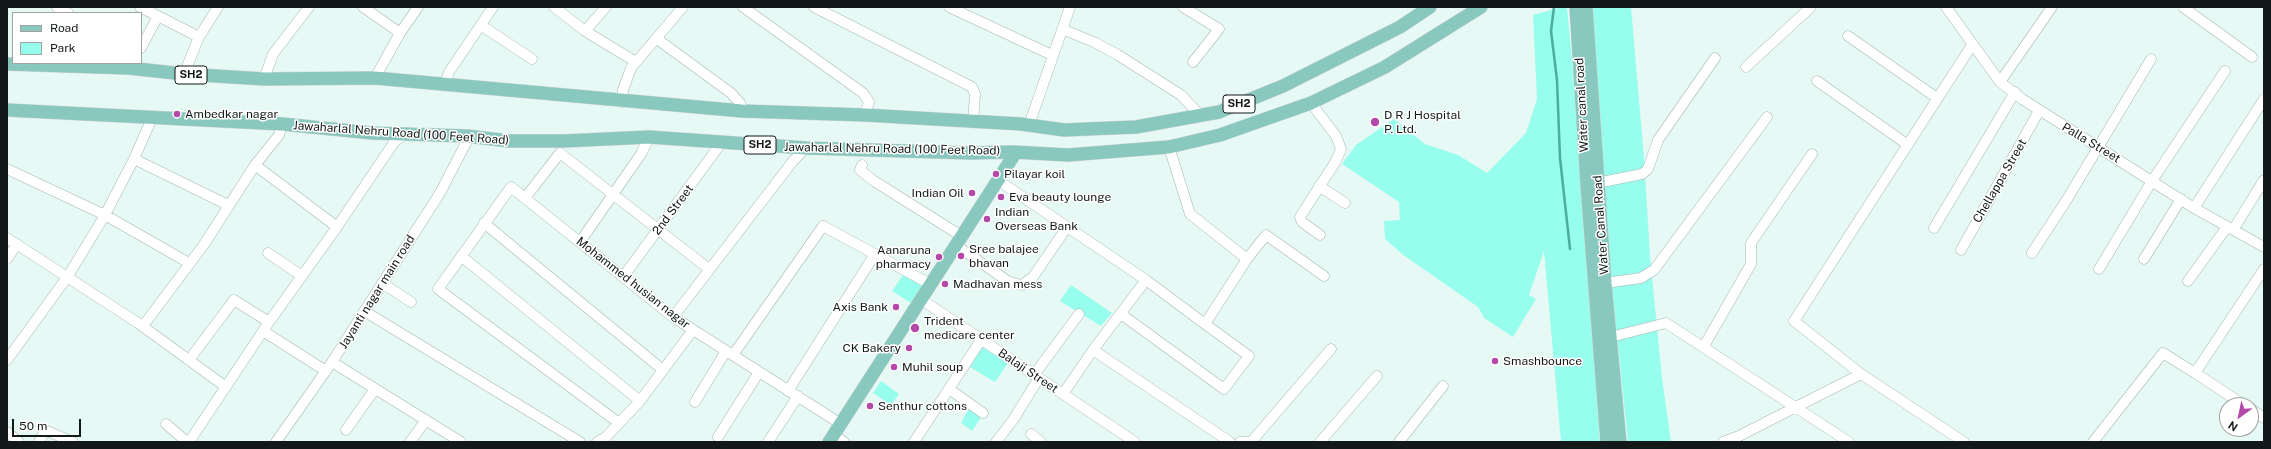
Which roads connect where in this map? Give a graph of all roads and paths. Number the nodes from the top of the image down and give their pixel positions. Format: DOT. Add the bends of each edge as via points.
graph roads {
  1 [pos="57,7"];
  2 [pos="140,7"];
  3 [pos="218,7"];
  4 [pos="309,7"];
  5 [pos="363,7"];
  6 [pos="418,7"];
  7 [pos="493,7"];
  8 [pos="554,7"];
  9 [pos="606,7"];
  10 [pos="683,7"];
  11 [pos="743,7"];
  12 [pos="814,7"];
  13 [pos="949,7"];
  14 [pos="1070,7"];
  15 [pos="1184,7"];
  16 [pos="1430,7"];
  17 [pos="1481,7"];
  18 [pos="1576,7"];
  19 [pos="1586,7"];
  20 [pos="1811,7"];
  21 [pos="1946,7"];
  22 [pos="2052,7"];
  23 [pos="2183,7"];
  24 [pos="66,12"];
  25 [pos="158,16"];
  26 [pos="482,26"];
  27 [pos="1062,29"];
  28 [pos="584,31"];
  29 [pos="400,33"];
  30 [pos="1848,36"];
  31 [pos="199,38"];
  32 [pos="657,39"];
  33 [pos="1972,45"];
  34 [pos="142,46"];
  35 [pos="1052,55"];
  36 [pos="2252,56"];
  37 [pos="1715,58"];
  38 [pos="2151,59"];
  39 [pos="532,60"];
  40 [pos="636,62"];
  41 [pos="1193,62"];
  42 [pos="7,64"];
  43 [pos="130,66"];
  44 [pos="1746,67"];
  45 [pos="2225,71"];
  46 [pos="184,74"];
  47 [pos="376,78"];
  48 [pos="264,79"];
  49 [pos="1817,81"];
  50 [pos="2000,82"];
  51 [pos="445,84"];
  52 [pos="2015,92"];
  53 [pos="1937,98"];
  54 [pos="2264,99"];
  55 [pos="622,102"];
  56 [pos="1311,103"];
  57 [pos="7,110"];
  58 [pos="742,111"];
  59 [pos="2039,111"];
  60 [pos="865,115"];
  61 [pos="153,116"];
  62 [pos="1201,116"];
  63 [pos="1767,117"];
  64 [pos="973,122"];
  65 [pos="282,124"];
  66 [pos="1028,125"];
  67 [pos="407,134"];
  68 [pos="467,136"];
  69 [pos="649,137"];
  70 [pos="722,142"];
  71 [pos="1908,145"];
  72 [pos="562,147"];
  73 [pos="1169,147"];
  74 [pos="2098,147"];
  75 [pos="806,148"];
  76 [pos="1019,153"];
  77 [pos="1812,154"];
  78 [pos="134,159"];
  79 [pos="256,165"];
  80 [pos="862,165"];
  81 [pos="7,168"];
  82 [pos="2264,180"];
  83 [pos="1000,181"];
  84 [pos="2152,181"];
  85 [pos="1592,184"];
  86 [pos="1319,186"];
  87 [pos="611,195"];
  88 [pos="525,198"];
  89 [pos="2181,199"];
  90 [pos="1345,203"];
  91 [pos="228,205"];
  92 [pos="2194,208"];
  93 [pos="105,214"];
  94 [pos="484,223"];
  95 [pos="337,227"];
  96 [pos="1067,227"];
  97 [pos="1934,228"];
  98 [pos="2230,228"];
  99 [pos="658,230"];
  100 [pos="1320,235"];
  101 [pos="7,238"];
  102 [pos="580,242"];
  103 [pos="960,242"];
  104 [pos="17,244"];
  105 [pos="2264,248"];
  106 [pos="1961,250"];
  107 [pos="268,253"];
  108 [pos="2032,253"];
  109 [pos="876,254"];
  110 [pos="461,256"];
  111 [pos="7,259"];
  112 [pos="1247,259"];
  113 [pos="2144,259"];
  114 [pos="189,263"];
  115 [pos="2264,268"];
  116 [pos="2099,269"];
  117 [pos="709,270"];
  118 [pos="68,276"];
  119 [pos="302,276"];
  120 [pos="1324,276"];
  121 [pos="623,277"];
  122 [pos="1146,280"];
  123 [pos="2188,281"];
  124 [pos="382,283"];
  125 [pos="1605,283"];
  126 [pos="932,285"];
  127 [pos="922,300"];
  128 [pos="411,302"];
  129 [pos="364,311"];
  130 [pos="1079,314"];
  131 [pos="1121,314"];
  132 [pos="673,317"];
  133 [pos="269,322"];
  134 [pos="1205,324"];
  135 [pos="143,326"];
  136 [pos="693,330"];
  137 [pos="263,331"];
  138 [pos="1604,338"];
  139 [pos="981,340"];
  140 [pos="1704,346"];
  141 [pos="1331,349"];
  142 [pos="1093,350"];
  143 [pos="730,353"];
  144 [pos="7,360"];
  145 [pos="189,360"];
  146 [pos="332,362"];
  147 [pos="663,370"];
  148 [pos="326,371"];
  149 [pos="759,372"];
  150 [pos="2195,373"];
  151 [pos="1861,374"];
  152 [pos="1036,376"];
  153 [pos="1377,376"];
  154 [pos="1443,386"];
  155 [pos="226,387"];
  156 [pos="375,389"];
  157 [pos="949,389"];
  158 [pos="788,391"];
  159 [pos="1063,394"];
  160 [pos="798,396"];
  161 [pos="2232,397"];
  162 [pos="640,401"];
  163 [pos="695,402"];
  164 [pos="1795,408"];
  165 [pos="983,413"];
  166 [pos="426,420"];
  167 [pos="619,423"];
  168 [pos="166,424"];
  169 [pos="346,430"];
  170 [pos="7,432"];
  171 [pos="1031,434"];
  172 [pos="837,436"];
  173 [pos="718,437"];
  174 [pos="1743,439"];
  175 [pos="606,440"];
  176 [pos="16,441"];
  177 [pos="39,442"];
  178 [pos="73,442"];
  179 [pos="188,442"];
  180 [pos="276,442"];
  181 [pos="410,442"];
  182 [pos="461,442"];
  183 [pos="580,442"];
  184 [pos="768,442"];
  185 [pos="914,442"];
  186 [pos="996,442"];
  187 [pos="1041,442"];
  188 [pos="1135,442"];
  189 [pos="1230,442"];
  190 [pos="1240,442"];
  191 [pos="1251,442"];
  192 [pos="1320,442"];
  193 [pos="1399,442"];
  194 [pos="1607,442"];
  195 [pos="1620,442"];
  196 [pos="1723,442"];
  197 [pos="1849,442"];
  198 [pos="1964,442"];
  199 [pos="2093,442"];
  1 -- 24 [label="street"];
  2 -- 25 [label="street"];
  3 -- 31 [label="street"];
  4 -- 48 [label="street" via="273,54"];
  5 -- 29 [label="street"];
  6 -- 29 [label="street"];
  7 -- 26 [label="street"];
  8 -- 28 [label="street"];
  9 -- 28 [label="street"];
  10 -- 32 [label="street"];
  11 -- 60 [label="street" via="863,93 869,102"];
  12 -- 64 [label="street" via="972,87 975,94"];
  13 -- 35 [label="street"];
  14 -- 27 [label="street"];
  15 -- 41 [label="street" via="1219,29"];
  16 -- 62 [label="main road, SH2" via="1400,27 1283,86 1219,112"];
  17 -- 56 [label="main road, Jawaharlal Nehru Road (100 Feet Road) / SH2" via="1385,68"];
  18 -- 85 [label="main road, Water canal road"];
  19 -- 85 [label="main road, Water Canal Road"];
  20 -- 44 [label="street"];
  21 -- 33 [label="street, Palla Street"];
  22 -- 50 [label="street"];
  23 -- 36 [label="street"];
  25 -- 31 [label="street"];
  25 -- 34 [label="street"];
  26 -- 39 [label="street"];
  26 -- 51 [label="street" via="449,72"];
  27 -- 35 [label="street"];
  27 -- 62 [label="street" via="1137,67 1181,95"];
  28 -- 40 [label="street"];
  29 -- 47 [label="street"];
  30 -- 53 [label="street"];
  31 -- 46 [label="street"];
  32 -- 40 [label="street"];
  32 -- 58 [label="street" via="731,94 740,103"];
  33 -- 50 [label="street, Palla Street"];
  33 -- 53 [label="street"];
  35 -- 66 [label="street"];
  37 -- 85 [label="street" via="1658,140 1648,170 1642,174"];
  38 -- 74 [label="street"];
  40 -- 55 [label="street" via="622,90"];
  42 -- 43 [label="main road, SH2"];
  43 -- 46 [label="main road, SH2"];
  45 -- 84 [label="street"];
  46 -- 48 [label="main road, SH2"];
  47 -- 48 [label="main road, SH2"];
  47 -- 51 [label="main road, SH2"];
  49 -- 71 [label="street"];
  50 -- 52 [label="street, Palla Street"];
  51 -- 55 [label="main road, SH2"];
  52 -- 59 [label="street, Palla Street"];
  52 -- 97 [label="street"];
  53 -- 71 [label="street"];
  54 -- 92 [label="street"];
  55 -- 58 [label="main road, SH2"];
  56 -- 73 [label="main road, Jawaharlal Nehru Road (100 Feet Road) / SH2" via="1220,135"];
  56 -- 86 [label="street" via="1336,136 1341,149"];
  57 -- 61 [label="main road, Jawaharlal Nehru Road (100 Feet Road) / SH2"];
  58 -- 60 [label="main road, SH2"];
  59 -- 74 [label="street, Palla Street"];
  59 -- 106 [label="street, Chellappa Street"];
  60 -- 64 [label="main road, SH2"];
  61 -- 65 [label="main road, Jawaharlal Nehru Road (100 Feet Road) / SH2"];
  61 -- 78 [label="street"];
  62 -- 66 [label="main road, SH2" via="1136,127 1064,130"];
  63 -- 125 [label="street" via="1654,270 1641,278"];
  64 -- 66 [label="main road, SH2"];
  65 -- 67 [label="main road, Jawaharlal Nehru Road (100 Feet Road) / SH2"];
  65 -- 79 [label="street" via="279,135"];
  67 -- 68 [label="main road, Jawaharlal Nehru Road (100 Feet Road) / SH2"];
  67 -- 95 [label="street" via="395,141"];
  68 -- 72 [label="main road, Jawaharlal Nehru Road (100 Feet Road) / SH2"];
  68 -- 124 [label="street, Jayanti nagar main road" via="466,143 440,193"];
  69 -- 70 [label="main road, Jawaharlal Nehru Road (100 Feet Road) / SH2"];
  69 -- 72 [label="main road, Jawaharlal Nehru Road (100 Feet Road) / SH2"];
  69 -- 87 [label="street" via="641,154"];
  70 -- 75 [label="main road, Jawaharlal Nehru Road (100 Feet Road) / SH2"];
  70 -- 99 [label="street, 2nd Street"];
  71 -- 151 [label="street" via="1794,321"];
  72 -- 87 [label="street"];
  72 -- 88 [label="street"];
  73 -- 76 [label="main road, Jawaharlal Nehru Road (100 Feet Road) / SH2" via="1068,156"];
  73 -- 112 [label="street" via="1190,214"];
  74 -- 84 [label="street, Palla Street"];
  74 -- 108 [label="street"];
  75 -- 76 [label="main road, Jawaharlal Nehru Road (100 Feet Road) / SH2"];
  75 -- 117 [label="street" via="792,161"];
  76 -- 83 [label="main road"];
  77 -- 140 [label="street" via="1751,243 1751,264"];
  78 -- 91 [label="street"];
  78 -- 93 [label="street"];
  79 -- 91 [label="street"];
  79 -- 95 [label="street"];
  80 -- 103 [label="street" via="860,170 874,182"];
  81 -- 93 [label="street"];
  82 -- 98 [label="street"];
  83 -- 96 [label="street"];
  83 -- 103 [label="main road"];
  83 -- 103 [label="main road"];
  84 -- 89 [label="street, Palla Street"];
  84 -- 116 [label="street"];
  85 -- 125 [label="main road, Water Canal Road"];
  85 -- 138 [label="main road, Water canal road"];
  86 -- 90 [label="street"];
  86 -- 100 [label="street" via="1300,217 1302,222"];
  87 -- 99 [label="street"];
  87 -- 102 [label="street"];
  88 -- 94 [label="street, Mohammed husian nagar" via="511,187"];
  88 -- 102 [label="street, Mohammed husian nagar"];
  89 -- 92 [label="street, Palla Street"];
  89 -- 113 [label="street"];
  91 -- 114 [label="street" via="205,243"];
  92 -- 98 [label="street, Palla Street"];
  93 -- 114 [label="street"];
  93 -- 118 [label="street"];
  94 -- 110 [label="street"];
  94 -- 147 [label="street"];
  95 -- 119 [label="street"];
  96 -- 103 [label="street" via="1033,277 1022,285 1009,282"];
  96 -- 122 [label="street"];
  98 -- 105 [label="street, Palla Street"];
  98 -- 123 [label="street"];
  99 -- 117 [label="street"];
  99 -- 121 [label="street, 2nd Street"];
  101 -- 104 [label="street"];
  102 -- 121 [label="street, Mohammed husian nagar"];
  103 -- 126 [label="main road"];
  104 -- 111 [label="street"];
  104 -- 118 [label="street"];
  107 -- 119 [label="street"];
  109 -- 126 [label="street"];
  109 -- 143 [label="street" via="823,226"];
  109 -- 158 [label="street"];
  110 -- 162 [label="street"];
  110 -- 167 [label="street" via="438,288"];
  112 -- 120 [label="street" via="1266,234"];
  112 -- 134 [label="street"];
  114 -- 135 [label="street"];
  115 -- 150 [label="street"];
  117 -- 132 [label="street"];
  118 -- 135 [label="street"];
  118 -- 144 [label="street"];
  119 -- 133 [label="street"];
  121 -- 132 [label="street, Mohammed husian nagar"];
  122 -- 131 [label="street"];
  122 -- 134 [label="street"];
  124 -- 128 [label="street"];
  124 -- 129 [label="street, Jayanti nagar main road"];
  125 -- 138 [label="main road, Water Canal Road"];
  126 -- 127 [label="main road"];
  127 -- 139 [label="street, Balaji Street"];
  127 -- 172 [label="main road"];
  129 -- 146 [label="street, Jayanti nagar main road"];
  129 -- 183 [label="street"];
  130 -- 152 [label="street"];
  131 -- 134 [label="street" via="1224,389 1249,356"];
  131 -- 142 [label="street"];
  132 -- 136 [label="street, Mohammed husian nagar"];
  133 -- 137 [label="street"];
  133 -- 145 [label="street" via="234,300"];
  135 -- 145 [label="street"];
  136 -- 143 [label="street, Mohammed husian nagar"];
  136 -- 147 [label="street"];
  137 -- 148 [label="street"];
  137 -- 155 [label="street"];
  138 -- 140 [label="street" via="1666,322"];
  138 -- 194 [label="main road, Water canal road"];
  138 -- 195 [label="main road, Water Canal Road"];
  139 -- 152 [label="street, Balaji Street"];
  139 -- 157 [label="street"];
  140 -- 164 [label="street"];
  141 -- 191 [label="street"];
  142 -- 159 [label="street"];
  142 -- 189 [label="street"];
  143 -- 149 [label="street, Mohammed husian nagar"];
  143 -- 163 [label="street"];
  145 -- 155 [label="street"];
  146 -- 148 [label="street, Jayanti nagar main road"];
  146 -- 156 [label="street"];
  147 -- 162 [label="street"];
  148 -- 180 [label="street, Jayanti nagar main road"];
  149 -- 158 [label="street, Mohammed husian nagar"];
  149 -- 173 [label="street"];
  150 -- 161 [label="street"];
  150 -- 199 [label="street" via="2163,353"];
  151 -- 164 [label="street"];
  151 -- 198 [label="street"];
  152 -- 159 [label="street, Balaji Street"];
  152 -- 186 [label="street" via="1012,420"];
  153 -- 192 [label="street"];
  154 -- 193 [label="street"];
  155 -- 179 [label="street"];
  156 -- 166 [label="street"];
  156 -- 169 [label="street"];
  157 -- 165 [label="street"];
  157 -- 185 [label="street"];
  158 -- 160 [label="street, Mohammed husian nagar"];
  159 -- 188 [label="street, Balaji Street"];
  160 -- 172 [label="street, Mohammed husian nagar"];
  160 -- 184 [label="street"];
  162 -- 167 [label="street"];
  164 -- 174 [label="street"];
  164 -- 197 [label="street"];
  166 -- 181 [label="street"];
  166 -- 182 [label="street"];
  167 -- 175 [label="street"];
  168 -- 179 [label="street"];
  170 -- 176 [label="street"];
  171 -- 187 [label="street"];
  174 -- 196 [label="street"];
  177 -- 178 [label="street" via="45,430"];
  190 -- 191 [label="street"];
}
